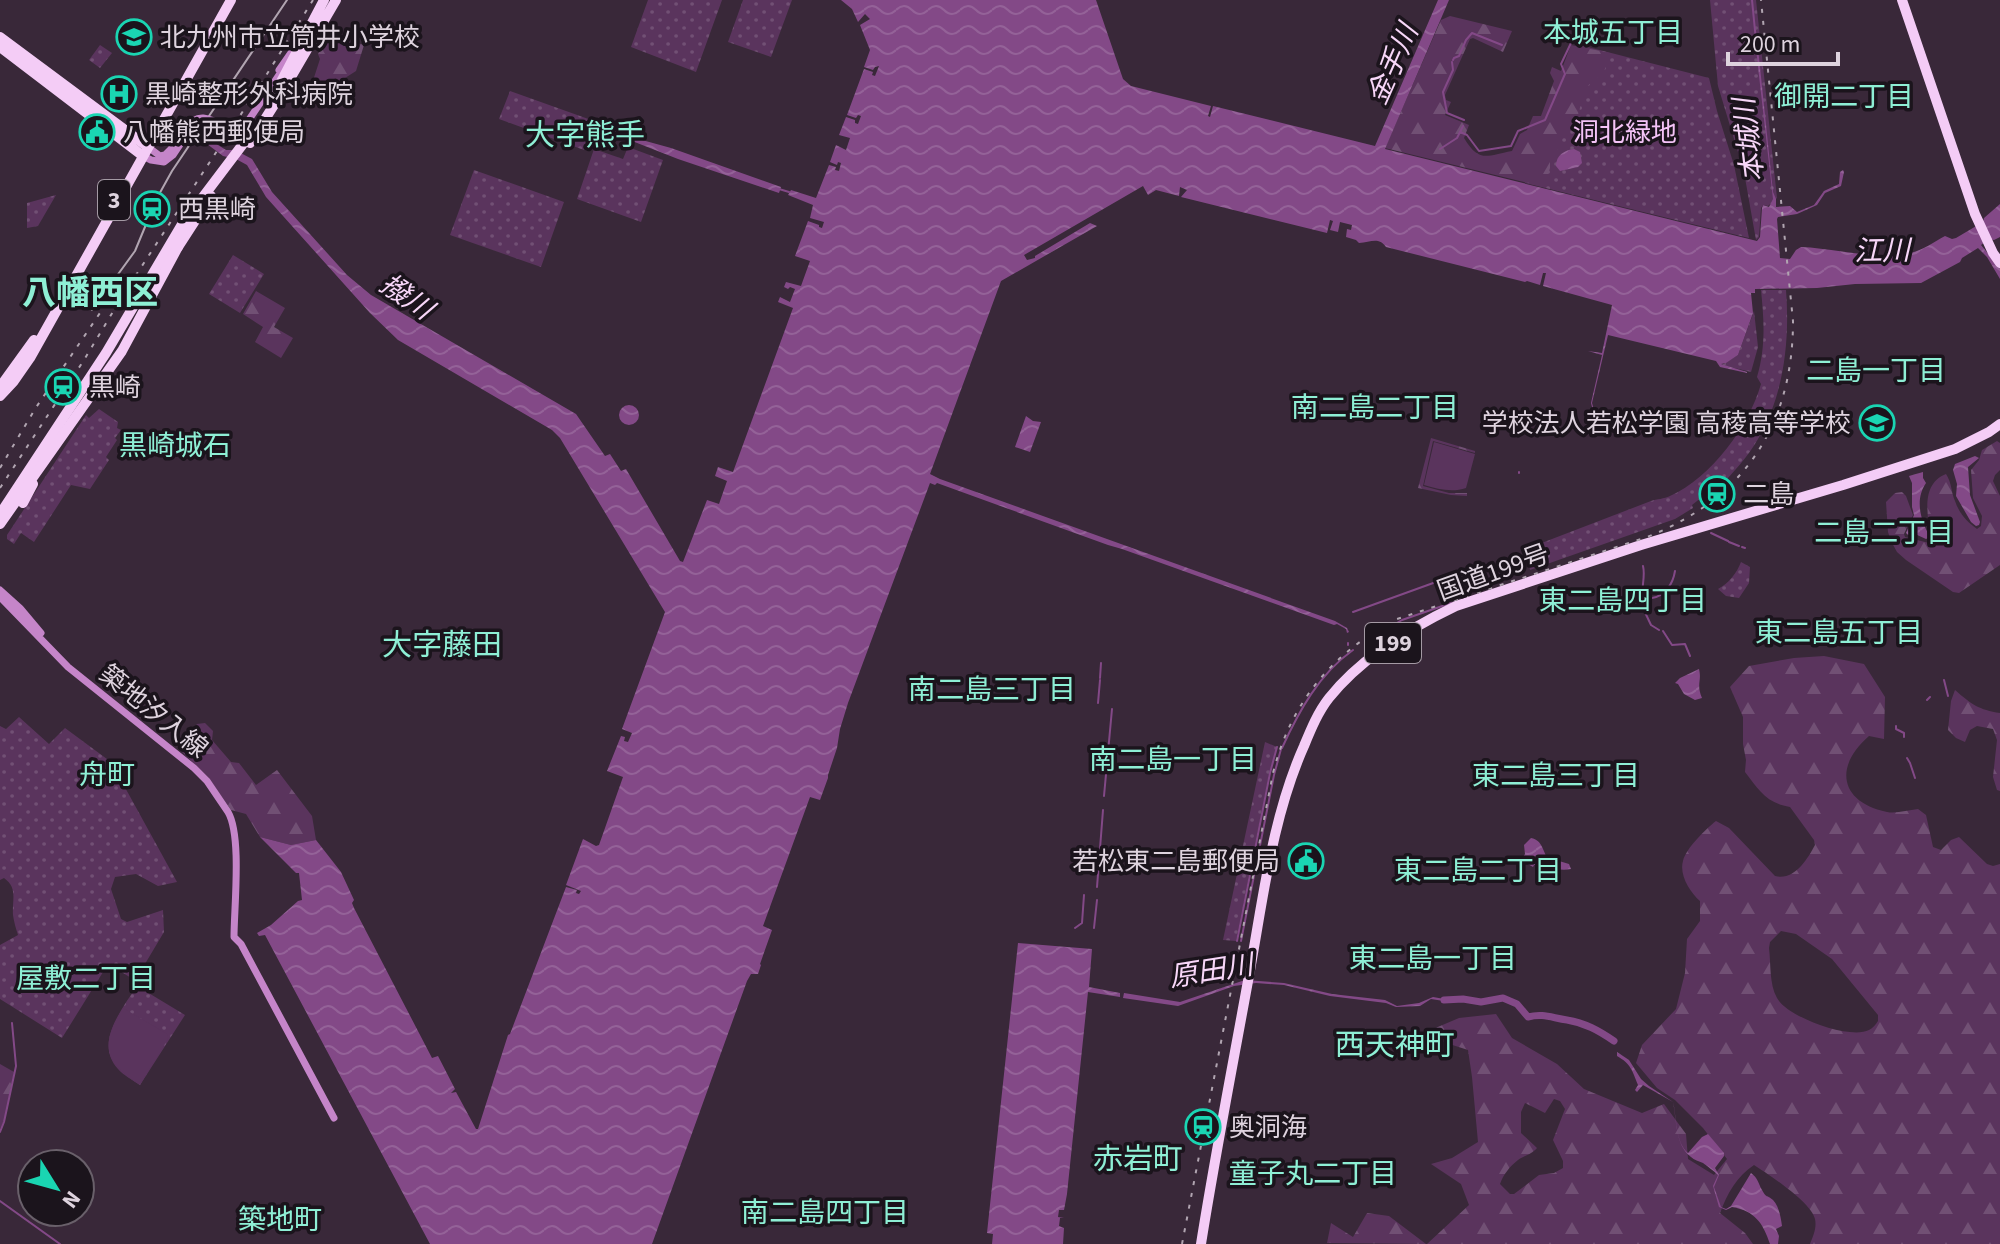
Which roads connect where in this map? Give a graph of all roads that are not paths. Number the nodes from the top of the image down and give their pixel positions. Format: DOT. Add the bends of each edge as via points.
graph roads {
  1 [pos="228,0"];
  2 [pos="333,0"];
  3 [pos="1902,0"];
  4 [pos="0,37"];
  5 [pos="0,47"];
  6 [pos="143,150"];
  7 [pos="181,226"];
  8 [pos="169,263"];
  9 [pos="2000,263"];
  10 [pos="0,387"];
  11 [pos="0,396"];
  12 [pos="2000,426"];
  13 [pos="49,450"];
  14 [pos="29,479"];
  15 [pos="23,503"];
  16 [pos="0,514"];
  17 [pos="0,524"];
  18 [pos="0,590"];
  19 [pos="0,597"];
  20 [pos="50,648"];
  21 [pos="334,1118"];
  22 [pos="1203,1244"];
  1 -- 6 [label="highway, 3"];
  2 -- 6 [label="main road, bridge" via="237,132 195,123 164,162 151,160"];
  2 -- 7 [label="highway, bridge" via="261,119"];
  2 -- 8 [label="highway, bridge" via="267,117"];
  3 -- 9 [label="highway" via="1977,217"];
  4 -- 6 [label="highway"];
  5 -- 6 [label="highway"];
  6 -- 10 [label="highway, 3" via="43,325"];
  6 -- 11 [label="highway, 3" via="30,358"];
  7 -- 13 [label="highway, bridge" via="124,332"];
  7 -- 16 [label="highway" via="106,353"];
  8 -- 13 [label="highway, bridge" via="104,372"];
  8 -- 17 [label="highway, bridge" via="116,360"];
  12 -- 22 [label="highway, 国道199号 / 199" via="1944,453 1456,606 1385,648 1344,682 1311,729 1282,806"];
  13 -- 14 [label="highway"];
  13 -- 15 [label="highway"];
  18 -- 20 [label="main road, 築地汐入線"];
  19 -- 20 [label="main road, 築地汐入線"];
  20 -- 21 [label="main road, 築地汐入線" via="194,768 231,817 234,937"];
}
